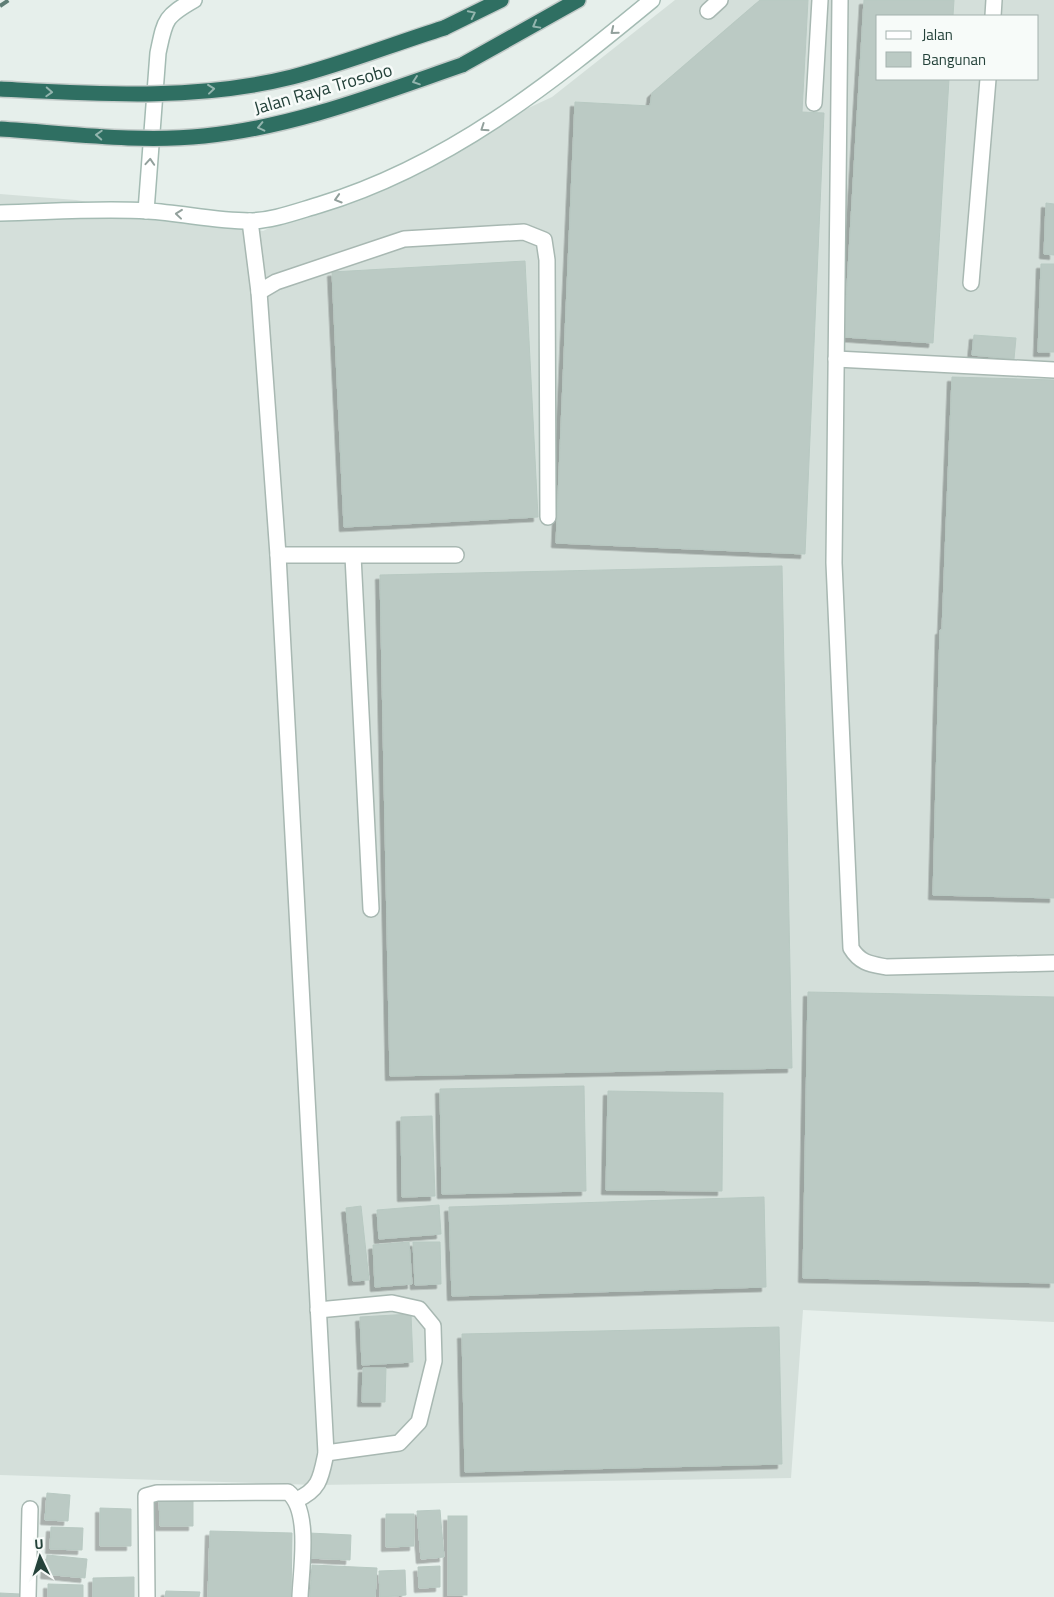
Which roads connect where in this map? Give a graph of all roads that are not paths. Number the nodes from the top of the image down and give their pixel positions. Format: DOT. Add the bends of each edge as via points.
graph roads {
  1 [pos="194,0"];
  2 [pos="501,0"];
  3 [pos="578,0"];
  4 [pos="652,0"];
  5 [pos="720,0"];
  6 [pos="820,0"];
  7 [pos="840,0"];
  8 [pos="994,0"];
  9 [pos="708,11"];
  10 [pos="993,15"];
  11 [pos="988,80"];
  12 [pos="0,89"];
  13 [pos="814,103"];
  14 [pos="0,129"];
  15 [pos="146,211"];
  16 [pos="0,213"];
  17 [pos="250,221"];
  18 [pos="971,283"];
  19 [pos="259,292"];
  20 [pos="836,359"];
  21 [pos="1054,370"];
  22 [pos="548,517"];
  23 [pos="278,555"];
  24 [pos="456,555"];
  25 [pos="353,556"];
  26 [pos="371,909"];
  27 [pos="1054,963"];
  28 [pos="318,1310"];
  29 [pos="326,1453"];
  30 [pos="296,1500"];
  31 [pos="30,1509"];
  32 [pos="28,1597"];
  33 [pos="147,1597"];
  34 [pos="300,1597"];
  15 -- 1 [label="street, one-way" via="158,53 163,28 172,12"];
  12 -- 2 [label="highway, Jalan Raya Trosobo, one-way, bridge" via="152,95 292,77 444,28"];
  3 -- 14 [label="highway, Jalan Raya Trosobo, one-way, bridge" via="462,65 316,114 250,130 161,138"];
  4 -- 17 [label="street, one-way" via="555,80 477,133 346,197 297,212"];
  5 -- 9 [label="street"];
  6 -- 13 [label="street"];
  7 -- 20 [label="street"];
  8 -- 10 [label="street"];
  11 -- 18 [label="street"];
  15 -- 16 [label="street"];
  17 -- 15 [label="street, one-way"];
  17 -- 19 [label="street"];
  19 -- 22 [label="street" via="276,282 404,239 524,232 544,240 547,260"];
  19 -- 23 [label="street"];
  20 -- 21 [label="street"];
  20 -- 27 [label="street" via="834,563 851,948 864,963 886,967"];
  23 -- 25 [label="street"];
  23 -- 28 [label="street"];
  24 -- 25 [label="street"];
  25 -- 26 [label="street"];
  28 -- 29 [label="street"];
  28 -- 29 [label="street" via="392,1303 420,1309 433,1326 434,1361 420,1422 399,1443"];
  29 -- 30 [label="street" via="321,1478 310,1494"];
  30 -- 33 [label="street" via="288,1492 146,1496"];
  30 -- 34 [label="street" via="302,1518"];
  31 -- 32 [label="street"];
}
